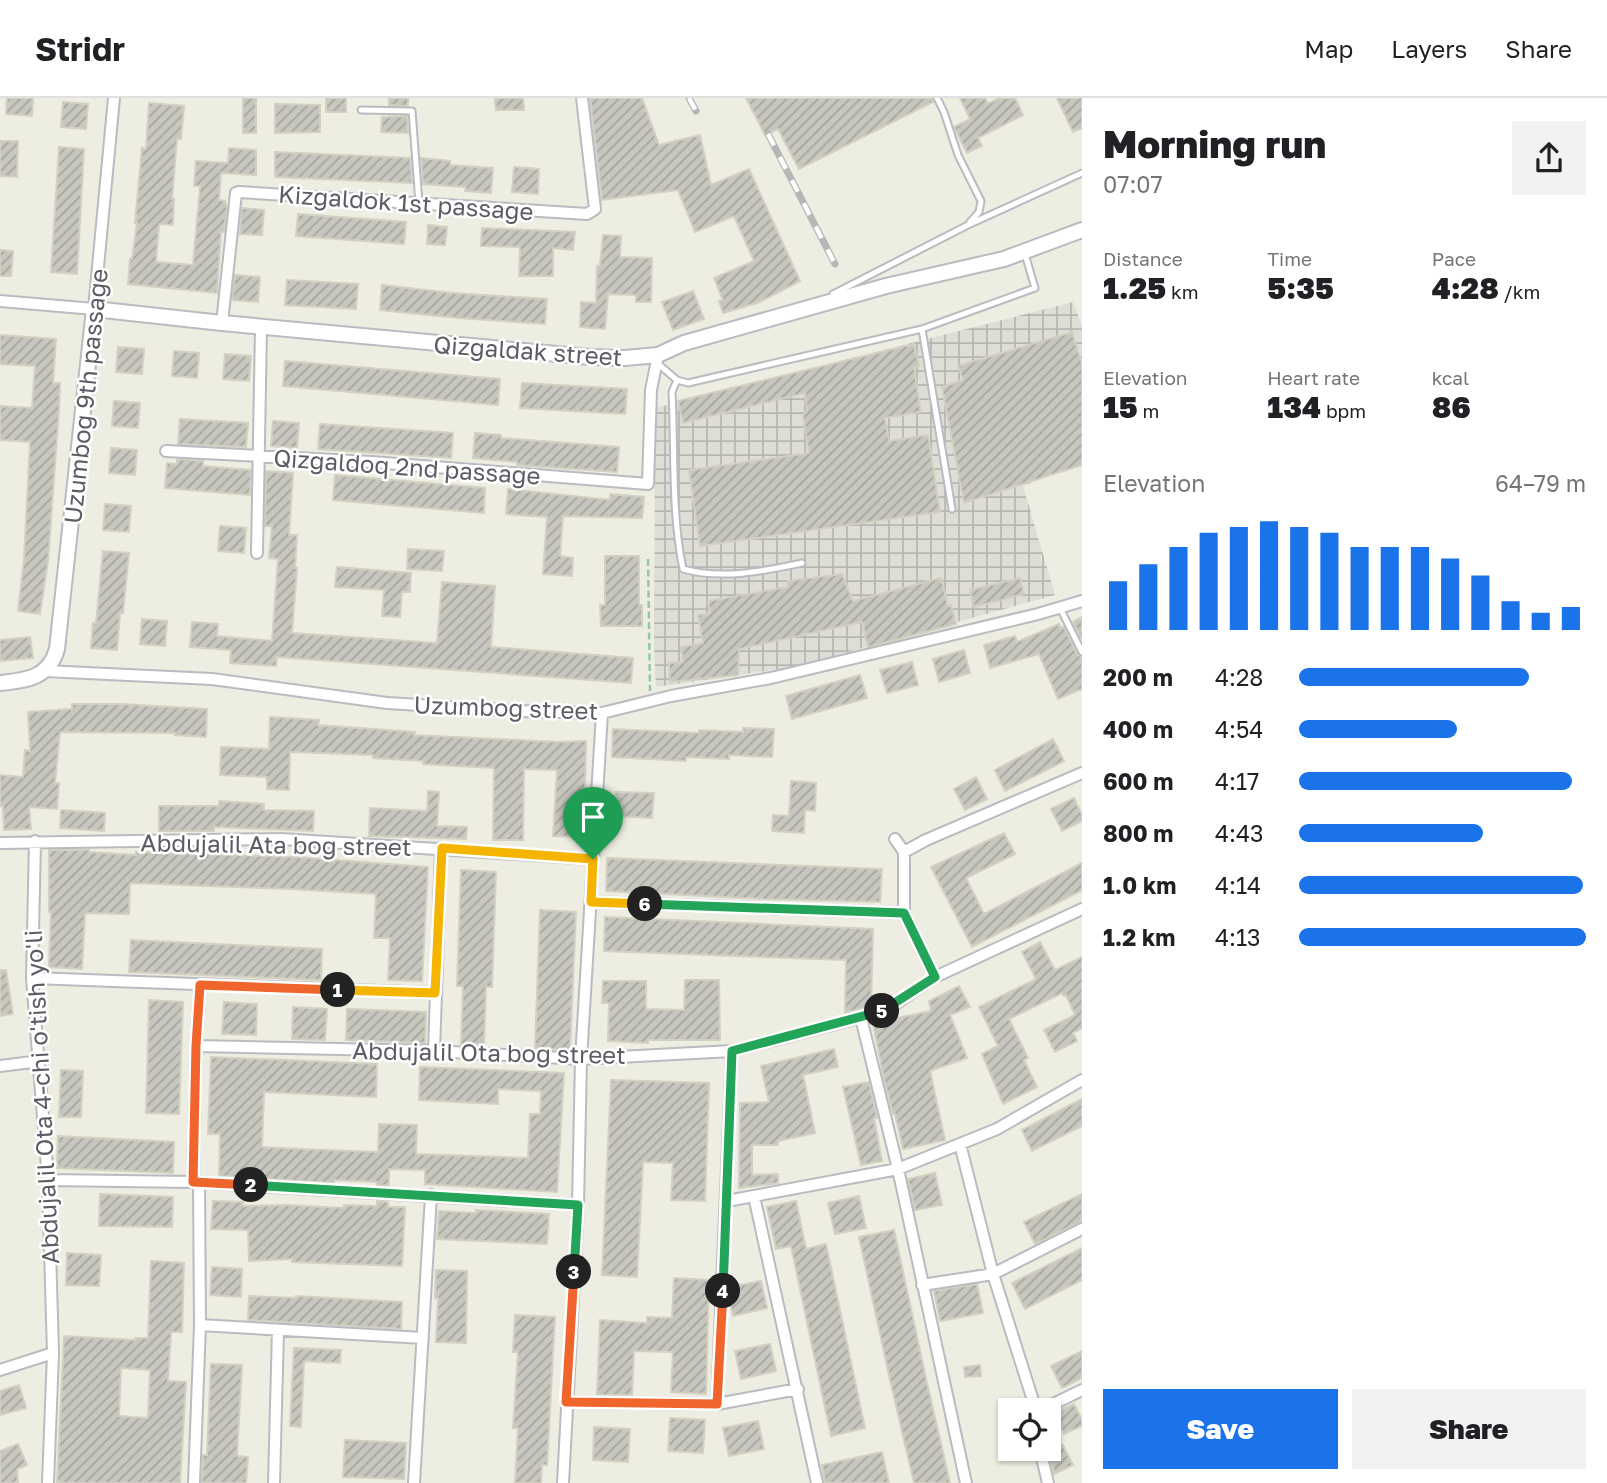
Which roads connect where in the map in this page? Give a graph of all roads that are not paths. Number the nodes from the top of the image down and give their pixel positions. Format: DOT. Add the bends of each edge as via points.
graph roads {
  1 [pos="114,98"];
  2 [pos="582,98"];
  3 [pos="937,98"];
  4 [pos="361,110"];
  5 [pos="1082,173"];
  6 [pos="419,203"];
  7 [pos="968,225"];
  8 [pos="1082,230"];
  9 [pos="1025,251"];
  10 [pos="0,301"];
  11 [pos="94,309"];
  12 [pos="799,312"];
  13 [pos="222,323"];
  14 [pos="261,327"];
  15 [pos="922,328"];
  16 [pos="658,359"];
  17 [pos="677,380"];
  18 [pos="166,451"];
  19 [pos="259,455"];
  20 [pos="952,509"];
  21 [pos="257,554"];
  22 [pos="802,563"];
  23 [pos="1082,601"];
  24 [pos="1060,608"];
  25 [pos="1082,652"];
  26 [pos="45,671"];
  27 [pos="0,683"];
  28 [pos="603,713"];
  29 [pos="1082,773"];
  30 [pos="895,839"];
  31 [pos="35,841"];
  32 [pos="0,842"];
  33 [pos="442,848"];
  34 [pos="904,852"];
  35 [pos="593,859"];
  36 [pos="591,902"];
  37 [pos="1082,909"];
  38 [pos="904,913"];
  39 [pos="935,977"];
  40 [pos="32,978"];
  41 [pos="200,985"];
  42 [pos="435,993"];
  43 [pos="861,1018"];
  44 [pos="196,1046"];
  45 [pos="434,1051"];
  46 [pos="732,1051"];
  47 [pos="581,1059"];
  48 [pos="40,1061"];
  49 [pos="0,1066"];
  50 [pos="1082,1080"];
  51 [pos="960,1144"];
  52 [pos="898,1169"];
  53 [pos="48,1180"];
  54 [pos="196,1182"];
  55 [pos="431,1195"];
  56 [pos="754,1196"];
  57 [pos="727,1201"];
  58 [pos="578,1205"];
  59 [pos="1082,1228"];
  60 [pos="993,1275"];
  61 [pos="922,1285"];
  62 [pos="200,1325"];
  63 [pos="278,1330"];
  64 [pos="423,1338"];
  65 [pos="53,1353"];
  66 [pos="0,1370"];
  67 [pos="798,1389"];
  68 [pos="1082,1390"];
  69 [pos="1034,1398"];
  70 [pos="1061,1400"];
  71 [pos="566,1402"];
  72 [pos="717,1404"];
  73 [pos="48,1483"];
  74 [pos="194,1483"];
  75 [pos="274,1483"];
  76 [pos="414,1483"];
  77 [pos="563,1483"];
  78 [pos="817,1483"];
  79 [pos="966,1483"];
  1 -- 11 [label="street, Uzumbog 9th passage"];
  2 -- 6 [label="street, Kizgaldok 1st passage" via="592,212"];
  3 -- 7 [label="lane" via="981,201"];
  4 -- 6 [label="lane" via="412,111"];
  5 -- 7 [label="lane"];
  6 -- 13 [label="street, Kizgaldok 1st passage" via="239,192 234,197"];
  7 -- 12 [label="lane"];
  8 -- 9 [label="street, Qizgaldak street"];
  9 -- 12 [label="street, Qizgaldak street"];
  9 -- 15 [label="lane" via="1035,288"];
  10 -- 11 [label="street, Qizgaldak street"];
  11 -- 13 [label="street, Qizgaldak street"];
  11 -- 26 [label="street, Uzumbog 9th passage" via="58,642"];
  12 -- 16 [label="street, Qizgaldak street" via="684,343"];
  13 -- 14 [label="street, Qizgaldak street"];
  14 -- 16 [label="street, Qizgaldak street"];
  14 -- 19 [label="street"];
  15 -- 17 [label="lane" via="688,383"];
  15 -- 20 [label="lane"];
  16 -- 17 [label="lane"];
  16 -- 19 [label="street, Qizgaldoq 2nd passage" via="651,390 648,484"];
  17 -- 22 [label="lane" via="672,393 675,497 683,569 701,574 758,572"];
  18 -- 19 [label="street, Qizgaldoq 2nd passage"];
  19 -- 21 [label="street"];
  23 -- 24 [label="street, Uzumbog street"];
  24 -- 25 [label="lane"];
  24 -- 28 [label="street, Uzumbog street" via="771,678"];
  26 -- 27 [label="street" via="29,680"];
  26 -- 28 [label="street, Uzumbog street" via="212,679 387,703"];
  28 -- 35 [label="street"];
  29 -- 34 [label="street"];
  30 -- 34 [label="street"];
  31 -- 32 [label="street, Abdujalil Ata bog street"];
  31 -- 33 [label="street, Abdujalil Ata bog street" via="281,839"];
  31 -- 40 [label="street, Abdujalil Ota 4-chi o'tish yo'li"];
  33 -- 35 [label="street, Abdujalil Ata bog street"];
  33 -- 42 [label="street"];
  34 -- 38 [label="street"];
  35 -- 36 [label="street"];
  36 -- 38 [label="street"];
  36 -- 47 [label="street"];
  37 -- 39 [label="street, Abdujalil Ota bog street"];
  38 -- 39 [label="street"];
  39 -- 43 [label="street, Abdujalil Ota bog street" via="885,1010"];
  40 -- 41 [label="street"];
  40 -- 48 [label="street, Abdujalil Ota 4-chi o'tish yo'li"];
  41 -- 42 [label="street"];
  41 -- 44 [label="street"];
  42 -- 45 [label="street"];
  43 -- 46 [label="street, Abdujalil Ota bog street"];
  43 -- 52 [label="street"];
  44 -- 45 [label="street, Abdujalil Ota bog street"];
  44 -- 54 [label="street"];
  45 -- 47 [label="street, Abdujalil Ota bog street"];
  46 -- 47 [label="street, Abdujalil Ota bog street"];
  46 -- 57 [label="street"];
  47 -- 58 [label="street"];
  48 -- 49 [label="street"];
  48 -- 53 [label="street, Abdujalil Ota 4-chi o'tish yo'li"];
  50 -- 51 [label="street" via="997,1129"];
  51 -- 52 [label="street"];
  51 -- 60 [label="street"];
  52 -- 56 [label="street"];
  52 -- 61 [label="street"];
  53 -- 54 [label="street"];
  53 -- 65 [label="street, Abdujalil Ota 4-chi o'tish yo'li"];
  54 -- 55 [label="street"];
  54 -- 62 [label="street"];
  55 -- 58 [label="street"];
  55 -- 64 [label="street"];
  56 -- 57 [label="street"];
  56 -- 67 [label="street"];
  57 -- 72 [label="street"];
  58 -- 71 [label="street"];
  59 -- 60 [label="street"];
  60 -- 61 [label="street"];
  60 -- 69 [label="street"];
  61 -- 79 [label="street"];
  62 -- 63 [label="street"];
  62 -- 74 [label="street"];
  63 -- 64 [label="street"];
  63 -- 75 [label="street"];
  64 -- 76 [label="street"];
  65 -- 66 [label="street"];
  65 -- 73 [label="street, Abdujalil Ota 4-chi o'tish yo'li"];
  67 -- 72 [label="street"];
  67 -- 78 [label="street"];
  68 -- 70 [label="street"];
  71 -- 72 [label="street"];
  71 -- 77 [label="street"];
}
